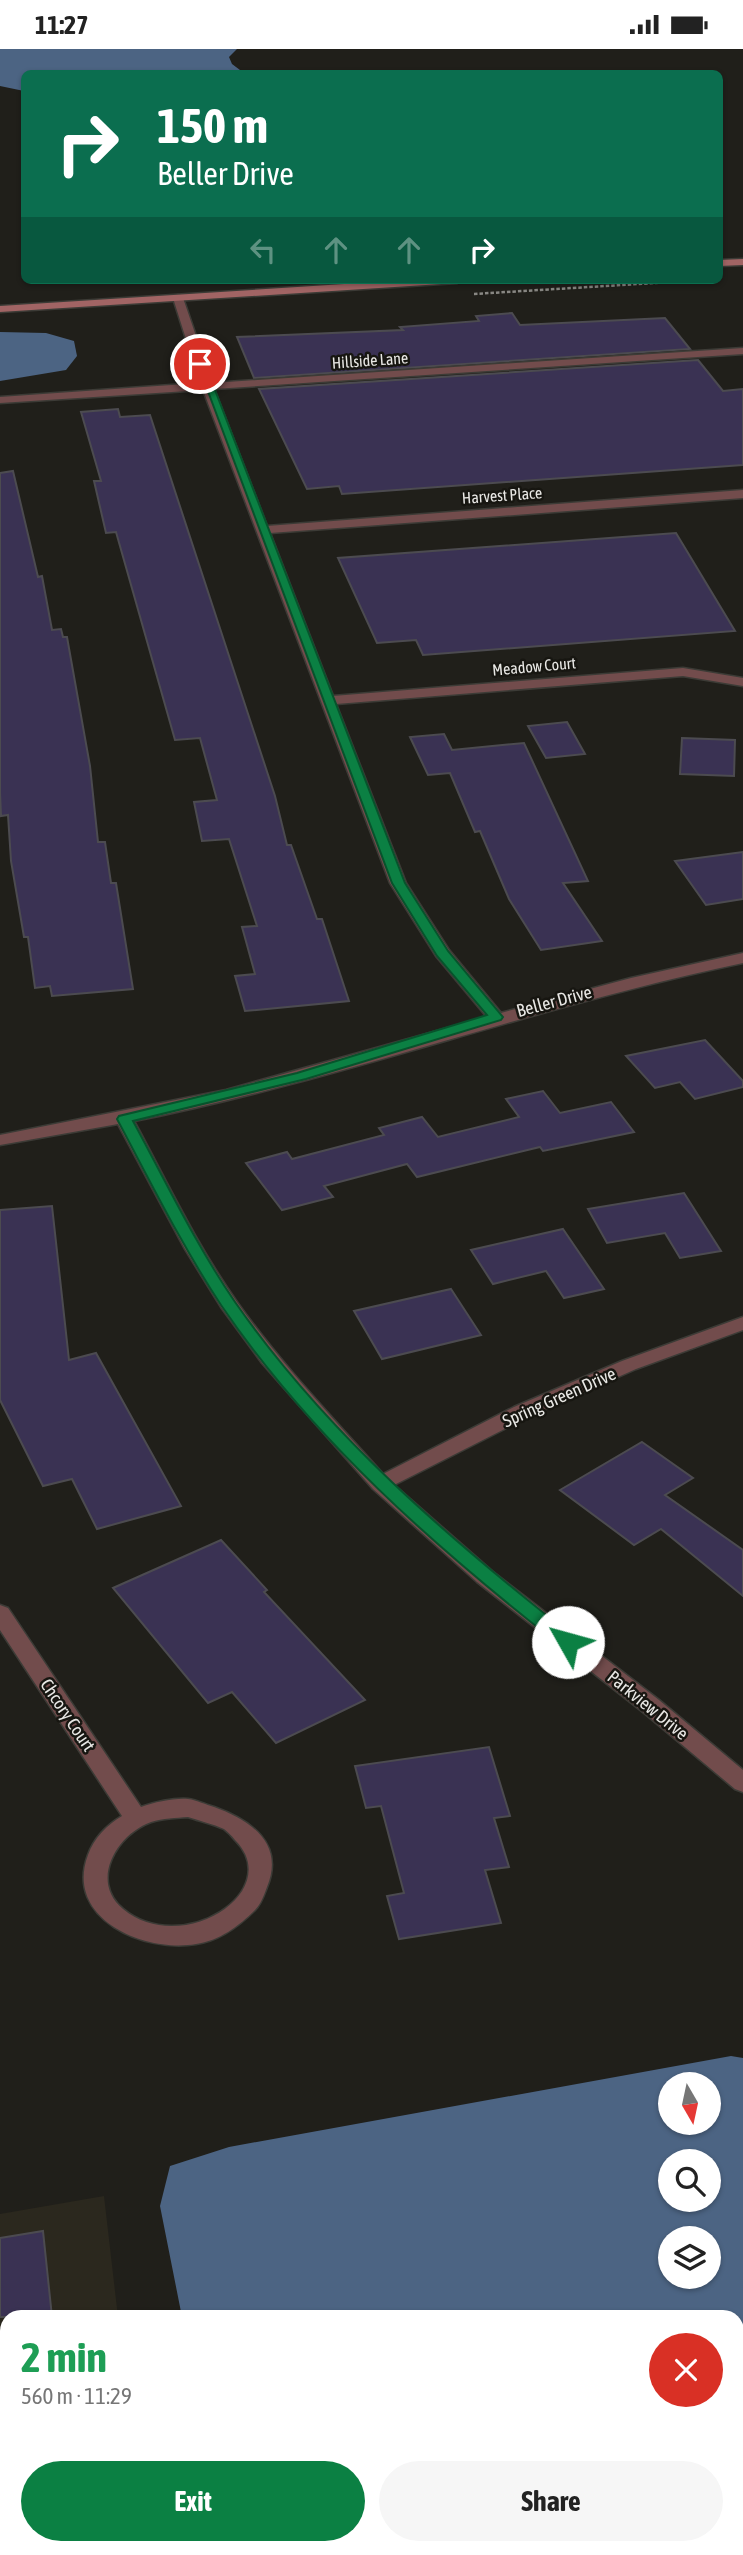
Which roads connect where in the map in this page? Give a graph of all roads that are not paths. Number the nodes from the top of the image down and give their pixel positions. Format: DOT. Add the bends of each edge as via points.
graph roads {
  1 [pos="743,262"];
  2 [pos="723,263"];
  3 [pos="395,284"];
  4 [pos="178,298"];
  5 [pos="0,309"];
  6 [pos="743,351"];
  7 [pos="207,386"];
  8 [pos="0,400"];
  9 [pos="743,494"];
  10 [pos="263,530"];
  11 [pos="743,682"];
  12 [pos="327,701"];
  13 [pos="743,958"];
  14 [pos="496,1017"];
  15 [pos="124,1119"];
  16 [pos="0,1140"];
  17 [pos="743,1323"];
  18 [pos="380,1483"];
  19 [pos="0,1613"];
  20 [pos="743,1783"];
  21 [pos="136,1818"];
  1 -- 2 [label="main road"];
  3 -- 4 [label="main road"];
  4 -- 5 [label="main road"];
  4 -- 7 [label="street"];
  6 -- 7 [label="street, Hillside Lane"];
  7 -- 8 [label="street, Hillside Lane"];
  7 -- 10 [label="street"];
  9 -- 10 [label="street, Harvest Place"];
  10 -- 12 [label="street"];
  11 -- 12 [label="street, Meadow Court" via="683,672"];
  12 -- 14 [label="street" via="398,883 442,953"];
  13 -- 14 [label="street, Beller Drive" via="598,989"];
  14 -- 15 [label="street, Beller Drive" via="301,1076"];
  15 -- 16 [label="street, Beller Drive"];
  15 -- 18 [label="street, Parkview Drive" via="228,1303 269,1359"];
  17 -- 18 [label="street, Spring Green Drive" via="545,1402"];
  18 -- 20 [label="street, Parkview Drive" via="485,1577"];
  19 -- 21 [label="street, Chcory Court"];
  21 -- 21 [label="street" via="114,1833 99,1852 93,1874 97,1897 112,1916 134,1930 163,1937 192,1935 218,1928 254,1896 262,1877 261,1856 235,1823 214,1812 189,1808 163,1809"];
}
